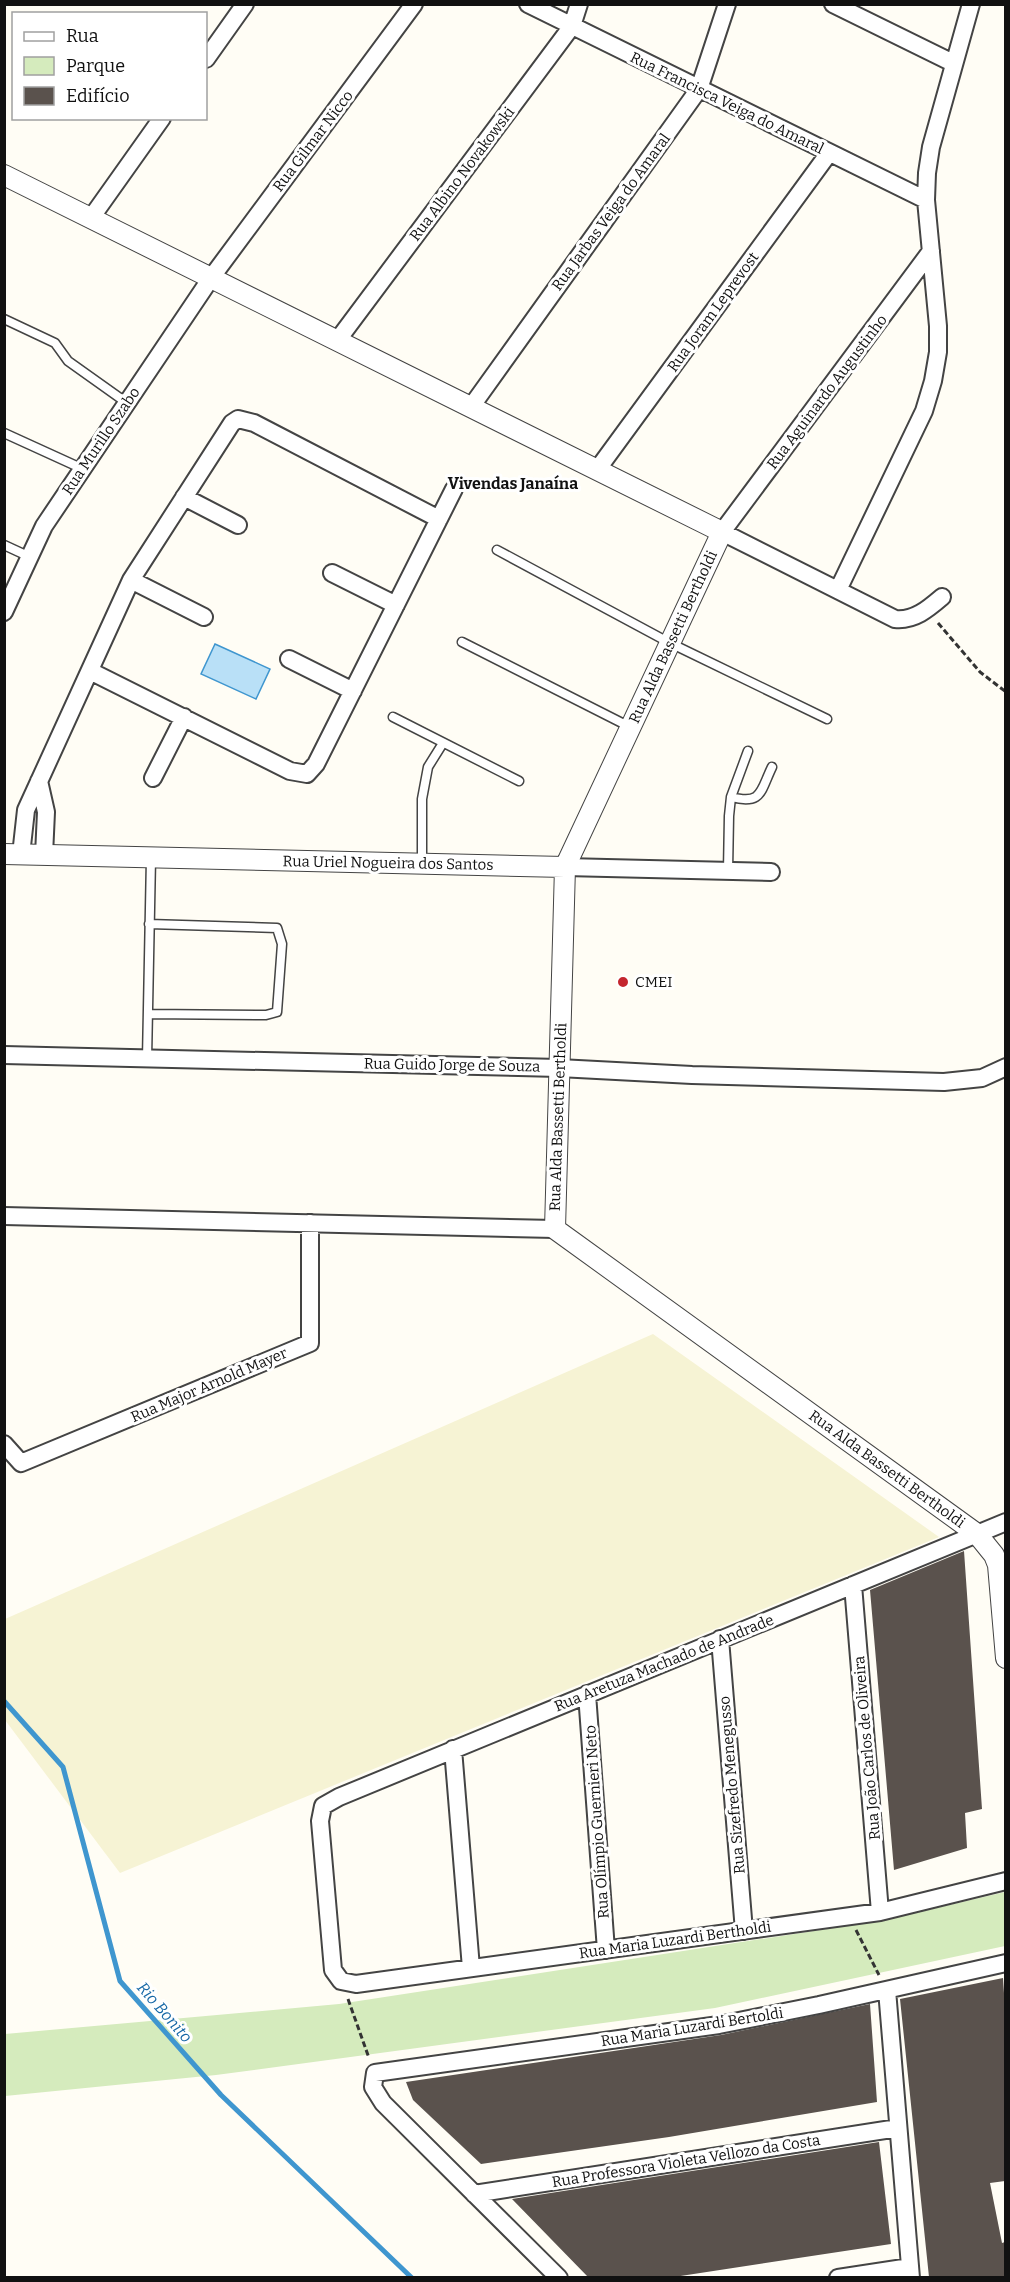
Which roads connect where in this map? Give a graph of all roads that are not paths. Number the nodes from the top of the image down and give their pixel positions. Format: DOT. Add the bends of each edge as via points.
graph roads {
  1 [pos="245,4"];
  2 [pos="414,4"];
  3 [pos="528,4"];
  4 [pos="579,4"];
  5 [pos="727,4"];
  6 [pos="833,4"];
  7 [pos="971,4"];
  8 [pos="572,26"];
  9 [pos="207,58"];
  10 [pos="953,63"];
  11 [pos="699,89"];
  12 [pos="161,120"];
  13 [pos="829,153"];
  14 [pos="4,174"];
  15 [pos="926,200"];
  16 [pos="91,218"];
  17 [pos="932,251"];
  18 [pos="211,278"];
  19 [pos="4,319"];
  20 [pos="337,341"];
  21 [pos="127,403"];
  22 [pos="471,407"];
  23 [pos="4,433"];
  24 [pos="83,469"];
  25 [pos="597,470"];
  26 [pos="454,489"];
  27 [pos="184,497"];
  28 [pos="439,519"];
  29 [pos="238,525"];
  30 [pos="722,532"];
  31 [pos="4,545"];
  32 [pos="497,550"];
  33 [pos="30,557"];
  34 [pos="332,573"];
  35 [pos="131,580"];
  36 [pos="837,590"];
  37 [pos="942,597"];
  38 [pos="396,605"];
  39 [pos="4,612"];
  40 [pos="204,617"];
  41 [pos="462,642"];
  42 [pos="670,644"];
  43 [pos="289,659"];
  44 [pos="90,670"];
  45 [pos="353,691"];
  46 [pos="184,717"];
  47 [pos="393,717"];
  48 [pos="827,719"];
  49 [pos="631,727"];
  50 [pos="443,743"];
  51 [pos="748,751"];
  52 [pos="772,767"];
  53 [pos="153,778"];
  54 [pos="39,781"];
  55 [pos="519,781"];
  56 [pos="731,797"];
  57 [pos="13,854"];
  58 [pos="44,855"];
  59 [pos="151,858"];
  60 [pos="422,864"];
  61 [pos="565,867"];
  62 [pos="728,871"];
  63 [pos="771,872"];
  64 [pos="150,924"];
  65 [pos="148,1014"];
  66 [pos="4,1056"];
  67 [pos="147,1059"];
  68 [pos="1005,1067"];
  69 [pos="560,1068"];
  70 [pos="4,1216"];
  71 [pos="310,1223"];
  72 [pos="555,1229"];
  73 [pos="4,1444"];
  74 [pos="1005,1522"];
  75 [pos="977,1534"];
  76 [pos="853,1584"];
  77 [pos="720,1639"];
  78 [pos="1005,1658"];
  79 [pos="587,1694"];
  80 [pos="453,1749"];
  81 [pos="1005,1881"];
  82 [pos="880,1912"];
  83 [pos="744,1930"];
  84 [pos="606,1950"];
  85 [pos="1005,1963"];
  86 [pos="471,1968"];
  87 [pos="341,1981"];
  88 [pos="887,1990"];
  89 [pos="898,2128"];
  90 [pos="474,2194"];
  91 [pos="910,2272"];
  92 [pos="559,2277"];
  93 [pos="838,2277"];
  1 -- 9 [label="street"];
  2 -- 18 [label="street, Rua Gilmar Nicco"];
  3 -- 8 [label="street, Rua Francisca Veiga do Amaral"];
  4 -- 8 [label="street, Rua Albino Novakowski"];
  5 -- 11 [label="street, Rua Jarbas Veiga do Amaral"];
  6 -- 10 [label="street"];
  7 -- 10 [label="street"];
  8 -- 11 [label="street, Rua Francisca Veiga do Amaral"];
  8 -- 20 [label="street, Rua Albino Novakowski"];
  10 -- 15 [label="street" via="931,147"];
  11 -- 13 [label="street, Rua Francisca Veiga do Amaral"];
  11 -- 22 [label="street, Rua Jarbas Veiga do Amaral"];
  12 -- 16 [label="street"];
  13 -- 15 [label="street, Rua Francisca Veiga do Amaral"];
  13 -- 25 [label="street, Rua Joram Leprevost"];
  14 -- 16 [label="street"];
  15 -- 17 [label="street"];
  16 -- 18 [label="street"];
  17 -- 30 [label="street, Rua Aguinardo Augustinho"];
  17 -- 36 [label="street" via="938,326 933,381 924,411"];
  18 -- 20 [label="street"];
  18 -- 21 [label="street, Rua Murillo Szabo"];
  19 -- 21 [label="lane" via="55,343 68,361"];
  20 -- 22 [label="street"];
  21 -- 24 [label="street, Rua Murillo Szabo"];
  22 -- 25 [label="street"];
  23 -- 24 [label="lane"];
  24 -- 33 [label="street, Rua Murillo Szabo" via="44,526"];
  25 -- 30 [label="street"];
  26 -- 28 [label="street"];
  27 -- 28 [label="street" via="227,428 238,419 246,419"];
  27 -- 29 [label="street"];
  27 -- 35 [label="street"];
  28 -- 38 [label="street"];
  30 -- 36 [label="street"];
  30 -- 42 [label="street, Rua Alda Bassetti Bertholdi"];
  31 -- 33 [label="lane"];
  32 -- 42 [label="lane"];
  33 -- 39 [label="street, Rua Murillo Szabo"];
  34 -- 38 [label="street"];
  35 -- 40 [label="street"];
  35 -- 44 [label="street"];
  36 -- 37 [label="street" via="895,619 910,618"];
  38 -- 45 [label="street"];
  41 -- 49 [label="lane"];
  42 -- 48 [label="lane"];
  42 -- 49 [label="street, Rua Alda Bassetti Bertholdi"];
  43 -- 45 [label="street"];
  44 -- 46 [label="street"];
  44 -- 54 [label="street"];
  45 -- 46 [label="street" via="316,764 307,774 290,771"];
  46 -- 53 [label="street"];
  47 -- 50 [label="lane"];
  49 -- 61 [label="street, Rua Alda Bassetti Bertholdi"];
  50 -- 55 [label="lane"];
  50 -- 60 [label="lane" via="428,767 422,798"];
  51 -- 56 [label="lane"];
  52 -- 56 [label="lane" via="757,797 750,801"];
  54 -- 57 [label="street"];
  54 -- 58 [label="street" via="46,812"];
  56 -- 62 [label="lane"];
  57 -- 58 [label="street, Rua Uriel Nogueira dos Santos"];
  58 -- 59 [label="street, Rua Uriel Nogueira dos Santos"];
  59 -- 60 [label="street, Rua Uriel Nogueira dos Santos"];
  59 -- 64 [label="lane"];
  60 -- 61 [label="street, Rua Uriel Nogueira dos Santos"];
  61 -- 62 [label="street, Rua Uriel Nogueira dos Santos"];
  61 -- 69 [label="street, Rua Alda Bassetti Bertholdi"];
  62 -- 63 [label="street, Rua Uriel Nogueira dos Santos"];
  64 -- 65 [label="lane"];
  64 -- 65 [label="lane" via="277,928 282,944 277,1012"];
  65 -- 67 [label="lane"];
  66 -- 67 [label="street, Rua Guido Jorge de Souza"];
  67 -- 69 [label="street, Rua Guido Jorge de Souza"];
  68 -- 69 [label="street, Rua Guido Jorge de Souza" via="982,1078 960,1082"];
  69 -- 72 [label="street, Rua Alda Bassetti Bertholdi"];
  70 -- 71 [label="street"];
  71 -- 72 [label="street"];
  71 -- 73 [label="street, Rua Major Arnold Mayer" via="310,1343 21,1463"];
  72 -- 75 [label="street, Rua Alda Bassetti Bertholdi"];
  74 -- 75 [label="street, Rua Aretuza Machado de Andrade"];
  75 -- 76 [label="street, Rua Aretuza Machado de Andrade"];
  75 -- 78 [label="street, Rua Alda Bassetti Bertholdi" via="998,1565"];
  76 -- 77 [label="street, Rua Aretuza Machado de Andrade"];
  76 -- 82 [label="street, Rua João Carlos de Oliveira"];
  77 -- 79 [label="street, Rua Aretuza Machado de Andrade"];
  77 -- 83 [label="street, Rua Sizefredo Menegusso"];
  79 -- 80 [label="street, Rua Aretuza Machado de Andrade"];
  79 -- 84 [label="street, Rua Olímpio Guernieri Neto"];
  80 -- 86 [label="street"];
  80 -- 87 [label="street, Rua Aretuza Machado de Andrade" via="323,1806 320,1821 333,1970"];
  81 -- 82 [label="street, Rua Maria Luzardi Bertholdi"];
  82 -- 83 [label="street, Rua Maria Luzardi Bertholdi"];
  83 -- 84 [label="street, Rua Maria Luzardi Bertholdi"];
  84 -- 86 [label="street, Rua Maria Luzardi Bertholdi"];
  85 -- 88 [label="street, Rua Maria Luzardi Bertoldi"];
  86 -- 87 [label="street, Rua Maria Luzardi Bertholdi" via="356,1984"];
  88 -- 89 [label="street"];
  88 -- 90 [label="street, Rua Maria Luzardi Bertoldi" via="720,2025 375,2073 373,2087 377,2097"];
  89 -- 90 [label="street, Rua Professora Violeta Vellozo da Costa"];
  89 -- 91 [label="street"];
  90 -- 92 [label="street"];
  91 -- 93 [label="street"];
}
